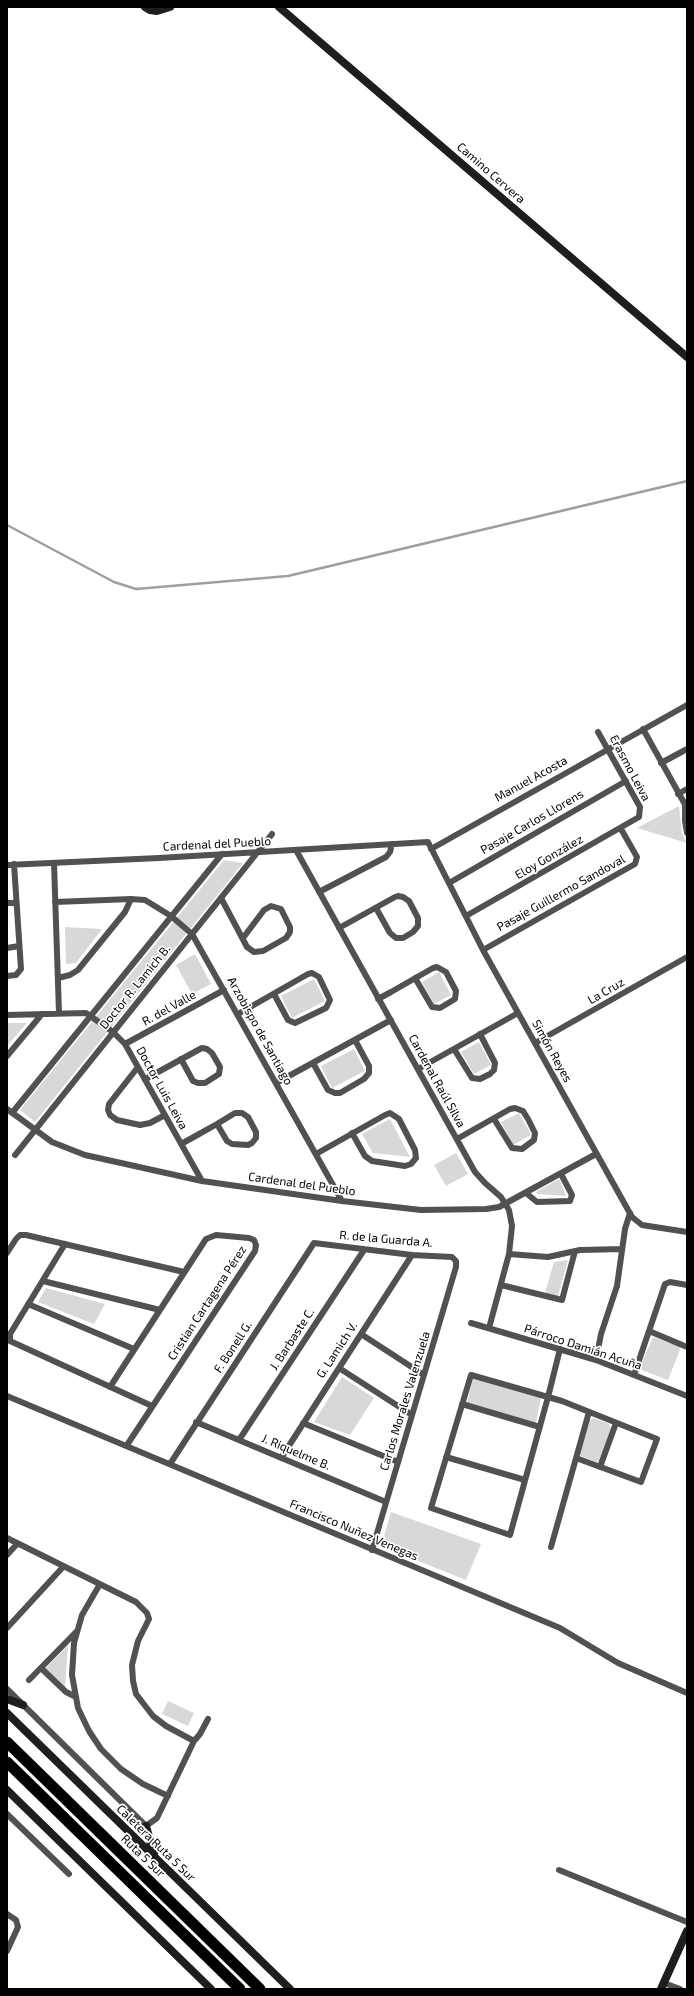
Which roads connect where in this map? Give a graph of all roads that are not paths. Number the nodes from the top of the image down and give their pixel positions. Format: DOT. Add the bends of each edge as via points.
graph roads {
  1 [pos="145,7"];
  2 [pos="170,7"];
  3 [pos="279,7"];
  4 [pos="687,357"];
  5 [pos="687,705"];
  6 [pos="643,729"];
  7 [pos="598,732"];
  8 [pos="608,749"];
  9 [pos="687,749"];
  10 [pos="661,763"];
  11 [pos="626,782"];
  12 [pos="687,789"];
  13 [pos="678,794"];
  14 [pos="686,807"];
  15 [pos="640,814"];
  16 [pos="621,829"];
  17 [pos="687,833"];
  18 [pos="272,834"];
  19 [pos="428,842"];
  20 [pos="392,844"];
  21 [pos="431,849"];
  22 [pos="296,850"];
  23 [pos="257,852"];
  24 [pos="222,854"];
  25 [pos="54,863"];
  26 [pos="10,865"];
  27 [pos="449,883"];
  28 [pos="319,892"];
  29 [pos="221,898"];
  30 [pos="131,899"];
  31 [pos="55,902"];
  32 [pos="7,903"];
  33 [pos="16,903"];
  34 [pos="376,908"];
  35 [pos="171,916"];
  36 [pos="466,916"];
  37 [pos="339,928"];
  38 [pos="192,934"];
  39 [pos="243,938"];
  40 [pos="19,946"];
  41 [pos="7,948"];
  42 [pos="483,950"];
  43 [pos="687,957"];
  44 [pos="7,976"];
  45 [pos="58,978"];
  46 [pos="415,978"];
  47 [pos="224,990"];
  48 [pos="274,994"];
  49 [pos="378,999"];
  50 [pos="59,1013"];
  51 [pos="518,1013"];
  52 [pos="42,1014"];
  53 [pos="238,1014"];
  54 [pos="7,1015"];
  55 [pos="91,1015"];
  56 [pos="390,1020"];
  57 [pos="113,1032"];
  58 [pos="480,1034"];
  59 [pos="355,1040"];
  60 [pos="535,1043"];
  61 [pos="125,1044"];
  62 [pos="454,1049"];
  63 [pos="7,1056"];
  64 [pos="181,1059"];
  65 [pos="313,1063"];
  66 [pos="138,1067"];
  67 [pos="418,1070"];
  68 [pos="145,1080"];
  69 [pos="276,1083"];
  70 [pos="9,1111"];
  71 [pos="165,1115"];
  72 [pos="494,1119"];
  73 [pos="217,1124"];
  74 [pos="35,1130"];
  75 [pos="352,1133"];
  76 [pos="457,1139"];
  77 [pos="181,1144"];
  78 [pos="316,1154"];
  79 [pos="596,1154"];
  80 [pos="15,1155"];
  81 [pos="561,1174"];
  82 [pos="202,1181"];
  83 [pos="526,1194"];
  84 [pos="342,1201"];
  85 [pos="506,1204"];
  86 [pos="630,1213"];
  87 [pos="687,1232"];
  88 [pos="314,1243"];
  89 [pos="65,1244"];
  90 [pos="622,1249"];
  91 [pos="364,1250"];
  92 [pos="575,1251"];
  93 [pos="7,1253"];
  94 [pos="509,1254"];
  95 [pos="412,1255"];
  96 [pos="454,1259"];
  97 [pos="184,1272"];
  98 [pos="43,1281"];
  99 [pos="687,1284"];
  100 [pos="501,1285"];
  101 [pos="28,1304"];
  102 [pos="160,1310"];
  103 [pos="471,1323"];
  104 [pos="489,1328"];
  105 [pos="649,1331"];
  106 [pos="361,1334"];
  107 [pos="687,1347"];
  108 [pos="134,1349"];
  109 [pos="560,1350"];
  110 [pos="596,1360"];
  111 [pos="339,1368"];
  112 [pos="424,1375"];
  113 [pos="634,1375"];
  114 [pos="110,1387"];
  115 [pos="7,1396"];
  116 [pos="687,1396"];
  117 [pos="548,1397"];
  118 [pos="462,1404"];
  119 [pos="152,1406"];
  120 [pos="589,1412"];
  121 [pos="412,1414"];
  122 [pos="196,1422"];
  123 [pos="303,1423"];
  124 [pos="616,1423"];
  125 [pos="540,1427"];
  126 [pos="239,1440"];
  127 [pos="126,1445"];
  128 [pos="446,1457"];
  129 [pos="281,1458"];
  130 [pos="576,1458"];
  131 [pos="398,1462"];
  132 [pos="170,1464"];
  133 [pos="600,1467"];
  134 [pos="525,1480"];
  135 [pos="386,1502"];
  136 [pos="7,1538"];
  137 [pos="17,1544"];
  138 [pos="551,1547"];
  139 [pos="372,1550"];
  140 [pos="7,1555"];
  141 [pos="63,1567"];
  142 [pos="100,1584"];
  143 [pos="7,1628"];
  144 [pos="76,1632"];
  145 [pos="41,1668"];
  146 [pos="29,1680"];
  147 [pos="7,1689"];
  148 [pos="687,1693"];
  149 [pos="76,1697"];
  150 [pos="7,1699"];
  151 [pos="23,1705"];
  152 [pos="7,1713"];
  153 [pos="208,1720"];
  154 [pos="194,1741"];
  155 [pos="7,1742"];
  156 [pos="7,1762"];
  157 [pos="7,1790"];
  158 [pos="168,1796"];
  159 [pos="7,1814"];
  160 [pos="146,1826"];
  161 [pos="155,1859"];
  162 [pos="559,1870"];
  163 [pos="69,1874"];
  164 [pos="7,1914"];
  165 [pos="687,1922"];
  166 [pos="687,1931"];
  167 [pos="7,1951"];
  168 [pos="662,1986"];
  169 [pos="210,1989"];
  170 [pos="240,1989"];
  171 [pos="260,1989"];
  172 [pos="290,1989"];
  173 [pos="680,1989"];
  1 -- 2 [label="street" via="157,11"];
  3 -- 4 [label="street, Camino Cervera"];
  5 -- 6 [label="street, Manuel Acosta"];
  6 -- 8 [label="street, Manuel Acosta"];
  6 -- 10 [label="street"];
  7 -- 8 [label="street, Erasmo Leiva"];
  8 -- 11 [label="street, Erasmo Leiva"];
  8 -- 21 [label="street, Manuel Acosta"];
  9 -- 10 [label="street"];
  10 -- 13 [label="street"];
  11 -- 15 [label="street, Erasmo Leiva" via="640,807"];
  11 -- 27 [label="street, Pasaje Carlos Llorens"];
  12 -- 13 [label="street"];
  13 -- 14 [label="street"];
  14 -- 17 [label="street"];
  15 -- 16 [label="street, Eloy González" via="635,821"];
  16 -- 36 [label="street, Eloy González"];
  16 -- 42 [label="street, Pasaje Guillermo Sandoval" via="637,857 635,864"];
  18 -- 23 [label="street, Doctor R. Lamich B."];
  19 -- 20 [label="street, Cardenal del Pueblo"];
  19 -- 21 [label="street, Simón Reyes"];
  20 -- 22 [label="street, Cardenal del Pueblo"];
  20 -- 28 [label="street" via="386,857"];
  21 -- 27 [label="street, Simón Reyes"];
  22 -- 23 [label="street, Cardenal del Pueblo"];
  22 -- 28 [label="street, Cardenal Raúl Silva"];
  23 -- 24 [label="street, Cardenal del Pueblo"];
  23 -- 29 [label="street, Doctor R. Lamich B."];
  24 -- 25 [label="street, Cardenal del Pueblo"];
  24 -- 35 [label="street, Doctor R. Lamich B."];
  25 -- 26 [label="street, Cardenal del Pueblo"];
  25 -- 31 [label="street"];
  26 -- 33 [label="street"];
  27 -- 36 [label="street, Simón Reyes"];
  28 -- 37 [label="street, Cardenal Raúl Silva"];
  29 -- 38 [label="street, Doctor R. Lamich B."];
  29 -- 39 [label="street"];
  30 -- 31 [label="street, Arzobispo de Santiago"];
  30 -- 35 [label="street, Arzobispo de Santiago" via="148,901"];
  30 -- 45 [label="street" via="125,912 78,970"];
  31 -- 45 [label="street"];
  32 -- 33 [label="street"];
  33 -- 40 [label="street"];
  34 -- 34 [label="street" via="395,897 403,896 411,905 418,926 403,938 396,938 390,933"];
  34 -- 37 [label="street"];
  35 -- 38 [label="street, Arzobispo de Santiago"];
  35 -- 55 [label="street, Doctor R. Lamich B."];
  36 -- 42 [label="street, Simón Reyes"];
  37 -- 49 [label="street, Cardenal Raúl Silva"];
  38 -- 47 [label="street, Arzobispo de Santiago"];
  38 -- 57 [label="street, Doctor R. Lamich B."];
  39 -- 39 [label="street" via="252,951 260,952 286,938 290,927 281,909 271,906 264,910"];
  40 -- 41 [label="street"];
  40 -- 44 [label="street" via="21,969 16,975"];
  42 -- 51 [label="street, Simón Reyes"];
  43 -- 60 [label="street, La Cruz"];
  45 -- 50 [label="street"];
  46 -- 46 [label="street" via="435,968 442,968 456,991 455,999 440,1008 432,1007"];
  46 -- 49 [label="street"];
  47 -- 53 [label="street, Arzobispo de Santiago"];
  47 -- 61 [label="street, R. del Valle"];
  48 -- 48 [label="street" via="312,973 319,976 330,1000 326,1008 295,1023 288,1020"];
  48 -- 53 [label="street"];
  49 -- 56 [label="street, Cardenal Raúl Silva"];
  50 -- 52 [label="street"];
  50 -- 55 [label="street" via="80,1012"];
  51 -- 58 [label="street"];
  51 -- 60 [label="street, Simón Reyes"];
  52 -- 54 [label="street"];
  52 -- 63 [label="street"];
  53 -- 69 [label="street, Arzobispo de Santiago"];
  55 -- 57 [label="street, Doctor Luis Leiva"];
  55 -- 70 [label="street, Doctor R. Lamich B."];
  56 -- 59 [label="street"];
  56 -- 67 [label="street, Cardenal Raúl Silva"];
  57 -- 61 [label="street, Doctor Luis Leiva"];
  57 -- 74 [label="street, Doctor R. Lamich B."];
  58 -- 62 [label="street"];
  58 -- 62 [label="street" via="495,1065 492,1072 483,1078 475,1079 470,1076"];
  59 -- 65 [label="street"];
  59 -- 65 [label="street" via="369,1066 369,1073 366,1078 340,1093 328,1090"];
  60 -- 79 [label="street, Simón Reyes"];
  61 -- 66 [label="street, Doctor Luis Leiva"];
  62 -- 67 [label="street"];
  64 -- 64 [label="street" via="207,1048 220,1067 219,1074 205,1083 198,1083 193,1081"];
  64 -- 68 [label="street"];
  65 -- 69 [label="street"];
  66 -- 68 [label="street, Doctor Luis Leiva"];
  66 -- 71 [label="street" via="110,1102 108,1113 114,1119 140,1125 150,1124"];
  67 -- 76 [label="street, Cardenal Raúl Silva"];
  68 -- 71 [label="street, Doctor Luis Leiva"];
  69 -- 78 [label="street, Arzobispo de Santiago"];
  70 -- 74 [label="street, Cardenal del Pueblo"];
  71 -- 77 [label="street, Doctor Luis Leiva"];
  72 -- 72 [label="street" via="513,1108 520,1109 534,1130 534,1140 522,1149 512,1148"];
  72 -- 76 [label="street"];
  73 -- 73 [label="street" via="236,1113 242,1113 248,1117 256,1138 248,1145 232,1144 227,1141"];
  73 -- 77 [label="street"];
  74 -- 80 [label="street, Doctor R. Lamich B."];
  74 -- 82 [label="street, Cardenal del Pueblo" via="52,1142 77,1153"];
  75 -- 75 [label="street" via="384,1115 393,1114 399,1119 415,1150 416,1158 405,1166 372,1161 365,1156"];
  75 -- 78 [label="street"];
  76 -- 85 [label="street, Cardenal Raúl Silva" via="478,1176"];
  77 -- 82 [label="street, Doctor Luis Leiva"];
  78 -- 84 [label="street, Arzobispo de Santiago"];
  79 -- 81 [label="street, Cardenal del Pueblo"];
  79 -- 86 [label="street, Simón Reyes"];
  81 -- 83 [label="street, Cardenal del Pueblo"];
  81 -- 83 [label="street" via="572,1195 570,1201 537,1202"];
  82 -- 84 [label="street, Cardenal del Pueblo"];
  83 -- 85 [label="street, Cardenal del Pueblo"];
  84 -- 85 [label="street, Cardenal del Pueblo" via="421,1210 486,1209"];
  85 -- 94 [label="street, Cardenal Raúl Silva" via="512,1226"];
  86 -- 87 [label="street, Simón Reyes" via="634,1220 642,1225"];
  86 -- 90 [label="street"];
  88 -- 91 [label="street, R. de la Guarda A."];
  88 -- 122 [label="street, F. Bonell G."];
  89 -- 93 [label="street" via="20,1235"];
  89 -- 97 [label="street"];
  89 -- 98 [label="street"];
  90 -- 92 [label="street"];
  90 -- 110 [label="street" via="617,1286 601,1334"];
  91 -- 95 [label="street, R. de la Guarda A."];
  91 -- 126 [label="street, J. Barbaste C."];
  92 -- 94 [label="street" via="548,1256"];
  92 -- 100 [label="street" via="562,1300"];
  94 -- 100 [label="street, Cardenal Raúl Silva"];
  95 -- 96 [label="street, R. de la Guarda A." via="449,1256"];
  95 -- 106 [label="street, G. Lamich V."];
  96 -- 112 [label="street, Carlos Morales Valenzuela" via="456,1267"];
  97 -- 102 [label="street, Cristian Cartagena Pérez"];
  97 -- 119 [label="street, Cristian Cartagena Pérez" via="204,1241 211,1236 249,1238 255,1243 255,1251"];
  98 -- 101 [label="street"];
  98 -- 102 [label="street"];
  99 -- 105 [label="street" via="665,1284"];
  100 -- 104 [label="street, Cardenal Raúl Silva"];
  101 -- 108 [label="street"];
  101 -- 114 [label="street" via="9,1336 11,1343"];
  102 -- 108 [label="street, Cristian Cartagena Pérez"];
  103 -- 104 [label="street, Párroco Damián Acuña"];
  104 -- 109 [label="street, Párroco Damián Acuña"];
  105 -- 107 [label="street"];
  105 -- 113 [label="street"];
  106 -- 111 [label="street, G. Lamich V."];
  106 -- 112 [label="street"];
  108 -- 114 [label="street, Cristian Cartagena Pérez"];
  109 -- 110 [label="street, Párroco Damián Acuña"];
  109 -- 117 [label="street"];
  110 -- 113 [label="street, Párroco Damián Acuña"];
  111 -- 121 [label="street"];
  111 -- 123 [label="street, G. Lamich V."];
  112 -- 121 [label="street, Carlos Morales Valenzuela"];
  113 -- 116 [label="street, Párroco Damián Acuña"];
  114 -- 119 [label="street"];
  115 -- 127 [label="street, Francisco Nuñez Venegas"];
  117 -- 118 [label="street" via="471,1375"];
  117 -- 120 [label="street"];
  117 -- 125 [label="street"];
  118 -- 125 [label="street"];
  118 -- 128 [label="street"];
  119 -- 127 [label="street, Cristian Cartagena Pérez"];
  120 -- 124 [label="street"];
  120 -- 130 [label="street"];
  121 -- 131 [label="street, Carlos Morales Valenzuela"];
  122 -- 126 [label="street, J. Riquelme B."];
  122 -- 132 [label="street, F. Bonell G."];
  123 -- 129 [label="street, G. Lamich V."];
  123 -- 131 [label="street"];
  124 -- 133 [label="street"];
  124 -- 133 [label="street" via="657,1439 641,1482"];
  125 -- 134 [label="street"];
  126 -- 129 [label="street, J. Riquelme B."];
  127 -- 132 [label="street, Francisco Nuñez Venegas"];
  128 -- 134 [label="street"];
  128 -- 134 [label="street" via="431,1508 510,1535"];
  129 -- 135 [label="street, J. Riquelme B."];
  130 -- 133 [label="street"];
  130 -- 138 [label="street"];
  131 -- 135 [label="street, Carlos Morales Valenzuela"];
  132 -- 139 [label="street, Francisco Nuñez Venegas"];
  135 -- 139 [label="street, Carlos Morales Valenzuela"];
  136 -- 137 [label="street"];
  137 -- 140 [label="street"];
  137 -- 141 [label="street"];
  139 -- 148 [label="street, Francisco Nuñez Venegas" via="560,1628 618,1663"];
  141 -- 142 [label="street"];
  141 -- 143 [label="street"];
  142 -- 144 [label="street" via="84,1611"];
  142 -- 154 [label="street" via="136,1602 147,1613 149,1619 138,1641 132,1665 136,1694 156,1719"];
  144 -- 145 [label="street"];
  144 -- 149 [label="street" via="72,1665"];
  145 -- 146 [label="street"];
  145 -- 149 [label="street" via="66,1692"];
  147 -- 151 [label="street"];
  149 -- 158 [label="street" via="82,1718 101,1749 133,1778"];
  150 -- 151 [label="street"];
  151 -- 160 [label="street"];
  152 -- 161 [label="street, Caletera Ruta 5 Sur"];
  153 -- 154 [label="street"];
  154 -- 158 [label="street"];
  155 -- 171 [label="highway, Ruta 5 Sur"];
  156 -- 170 [label="highway"];
  157 -- 169 [label="street"];
  158 -- 160 [label="street" via="157,1818"];
  159 -- 163 [label="street"];
  160 -- 161 [label="street"];
  161 -- 172 [label="street, Caletera Ruta 5 Sur"];
  162 -- 165 [label="street"];
  164 -- 167 [label="street" via="16,1920 18,1927"];
  166 -- 168 [label="street"];
  168 -- 173 [label="street"];
}
